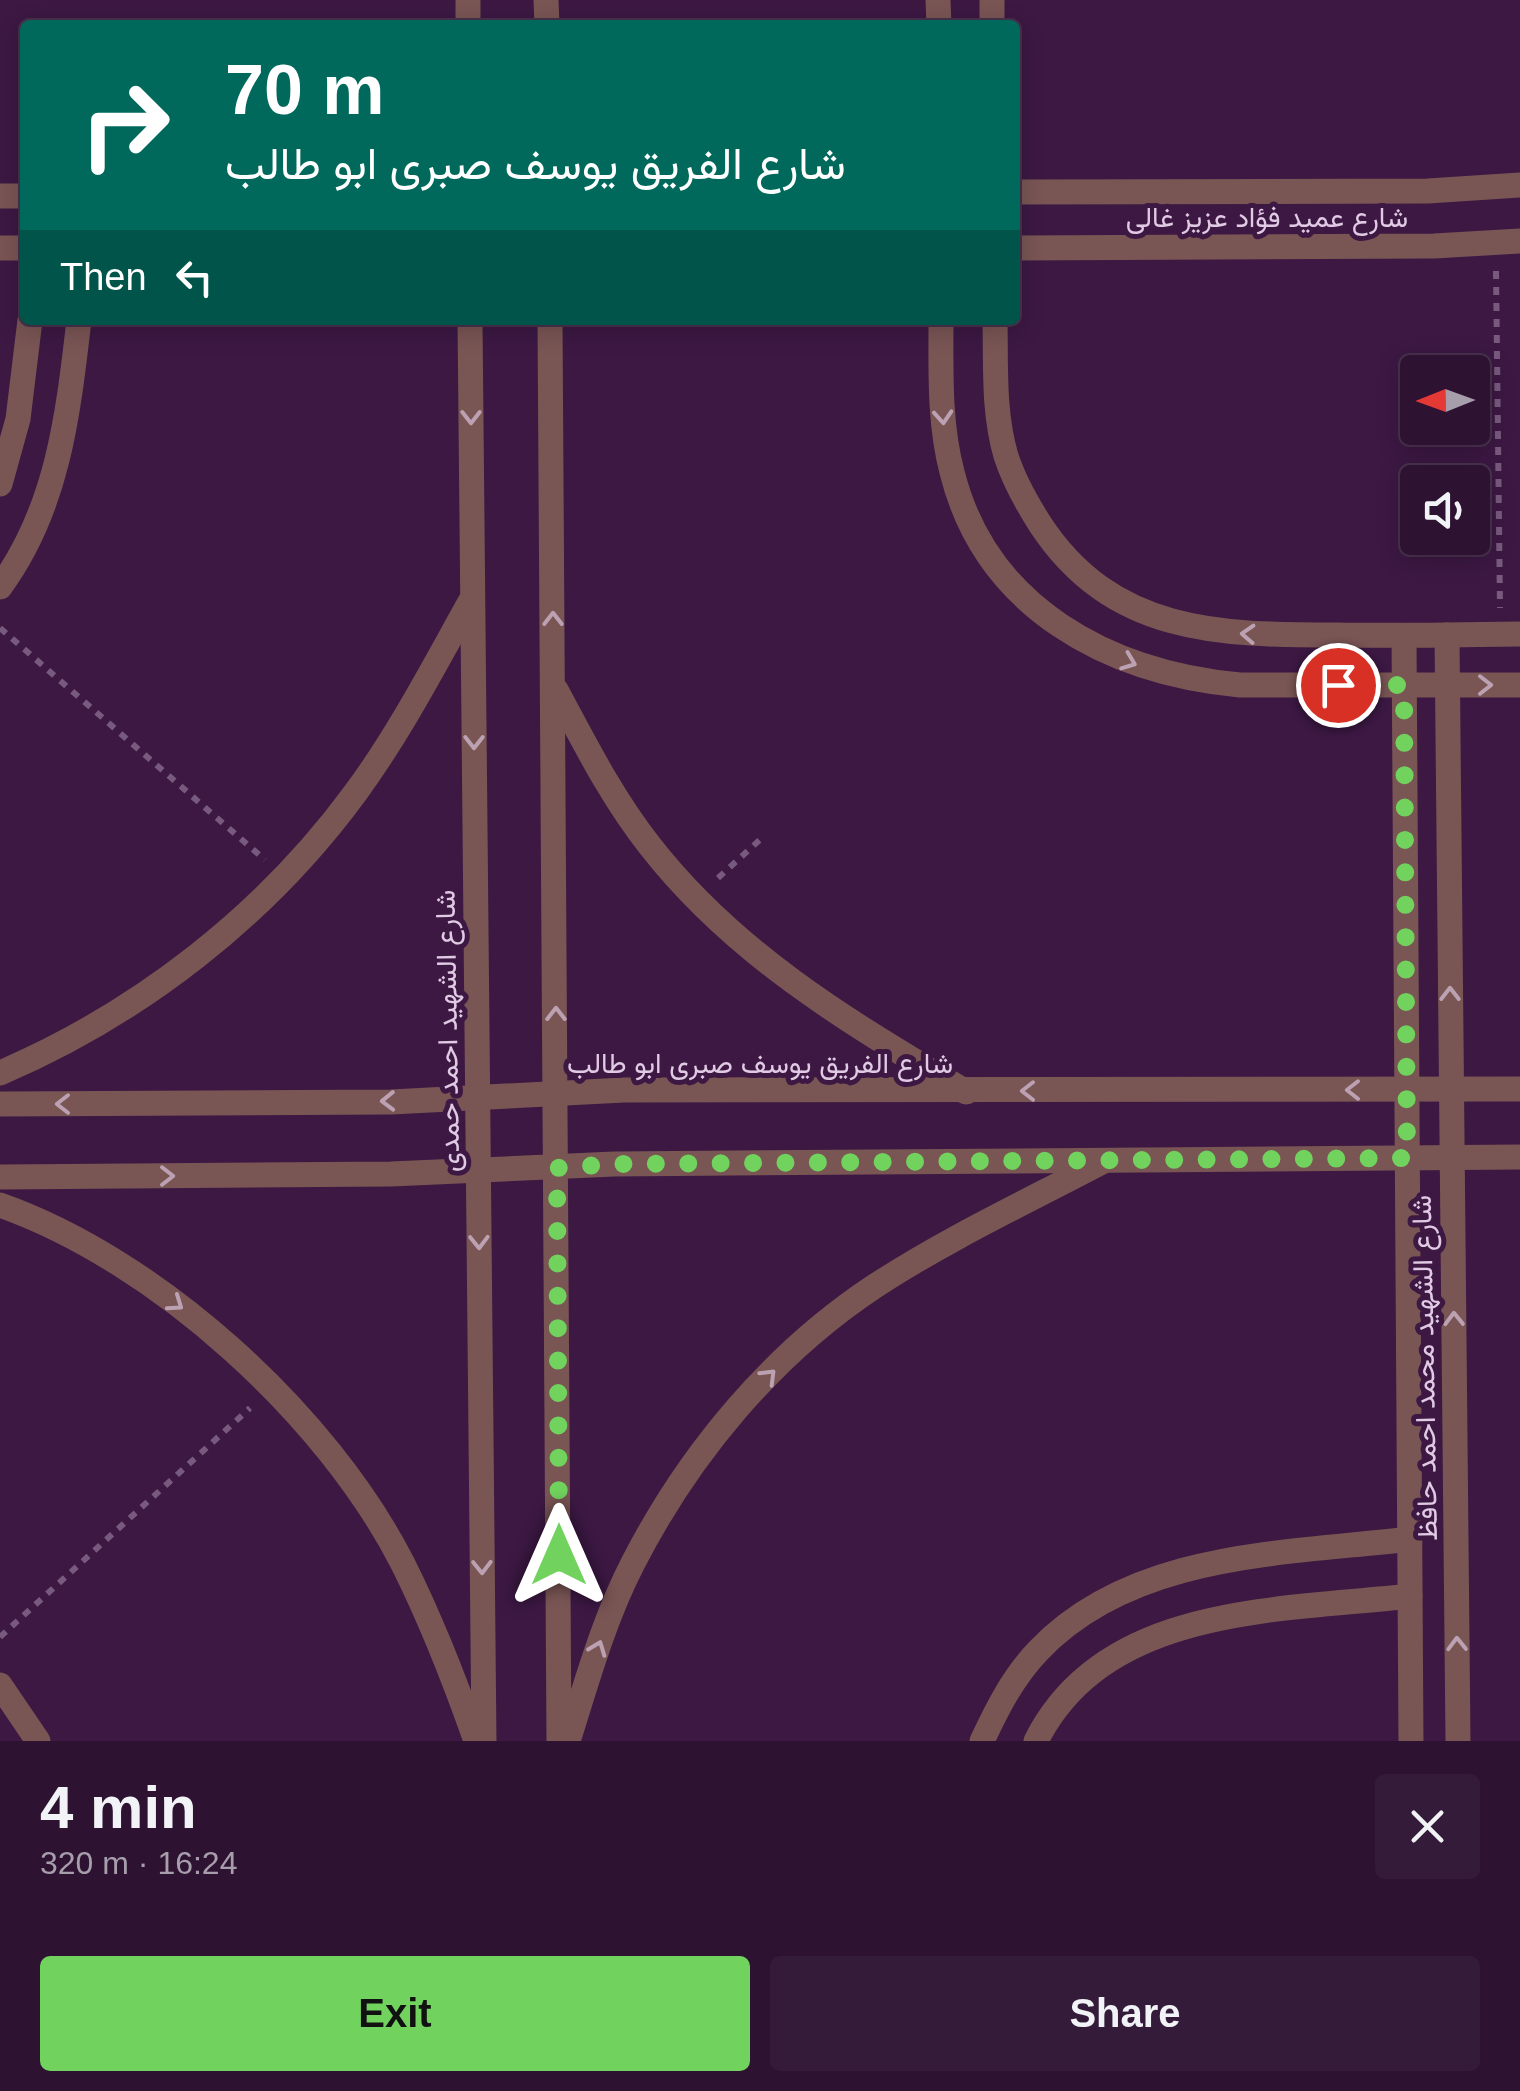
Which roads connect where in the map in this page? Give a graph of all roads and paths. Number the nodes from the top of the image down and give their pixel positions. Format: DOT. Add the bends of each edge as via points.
graph roads {
  1 [pos="1520,185"];
  2 [pos="1020,192"];
  3 [pos="1508,243"];
  4 [pos="1020,248"];
  5 [pos="29,325"];
  6 [pos="77,325"];
  7 [pos="470,325"];
  8 [pos="550,325"];
  9 [pos="940,325"];
  10 [pos="995,325"];
  11 [pos="0,484"];
  12 [pos="0,587"];
  13 [pos="473,597"];
  14 [pos="0,628"];
  15 [pos="1510,634"];
  16 [pos="1447,635"];
  17 [pos="1404,636"];
  18 [pos="553,684"];
  19 [pos="1404,685"];
  20 [pos="1448,685"];
  21 [pos="1520,685"];
  22 [pos="764,836"];
  23 [pos="284,878"];
  24 [pos="695,898"];
  25 [pos="0,1072"];
  26 [pos="1520,1089"];
  27 [pos="1406,1090"];
  28 [pos="1451,1090"];
  29 [pos="966,1092"];
  30 [pos="556,1094"];
  31 [pos="477,1100"];
  32 [pos="0,1104"];
  33 [pos="1520,1157"];
  34 [pos="1407,1158"];
  35 [pos="1452,1158"];
  36 [pos="1105,1161"];
  37 [pos="557,1168"];
  38 [pos="478,1172"];
  39 [pos="0,1177"];
  40 [pos="0,1205"];
  41 [pos="273,1387"];
  42 [pos="1410,1540"];
  43 [pos="1410,1596"];
  44 [pos="0,1637"];
  45 [pos="0,1685"];
  46 [pos="38,1741"];
  47 [pos="476,1741"];
  48 [pos="484,1741"];
  49 [pos="560,1741"];
  50 [pos="568,1741"];
  51 [pos="982,1741"];
  52 [pos="1036,1741"];
  53 [pos="1411,1741"];
  54 [pos="1458,1741"];
  1 -- 2 [label="street, شارع عميد فؤاد عزيز غالى"];
  3 -- 4 [label="street, شارع عميد فؤاد عزيز غالى"];
  3 -- 15 [label="path"];
  5 -- 11 [label="street" via="18,419"];
  6 -- 12 [label="street" via="62,444 46,503 20,561"];
  7 -- 13 [label="street, شارع الشهيد احمد حمدى, one-way"];
  18 -- 8 [label="street, one-way"];
  9 -- 19 [label="street, one-way" via="952,476 988,552 1043,613 1116,657 1197,681"];
  17 -- 10 [label="street, one-way" via="1240,635 1197,628 1142,612 1080,573 1021,495 1006,456"];
  13 -- 23 [label="street" via="356,792"];
  13 -- 31 [label="street, شارع الشهيد احمد حمدى, one-way"];
  14 -- 23 [label="path"];
  15 -- 16 [label="street"];
  16 -- 17 [label="street"];
  16 -- 20 [label="street, شارع الشهيد محمد احمد حافظ"];
  17 -- 19 [label="street, شارع الشهيد محمد احمد حافظ"];
  18 -- 24 [label="street" via="610,789"];
  30 -- 18 [label="street, one-way"];
  19 -- 20 [label="street"];
  19 -- 27 [label="street, شارع الشهيد محمد احمد حافظ"];
  20 -- 21 [label="street, one-way"];
  28 -- 20 [label="street, شارع الشهيد محمد احمد حافظ, one-way"];
  22 -- 24 [label="path"];
  23 -- 25 [label="street" via="206,950 119,1012"];
  24 -- 29 [label="street" via="774,970"];
  26 -- 28 [label="street, شارع الفريق يوسف صبرى ابو طالب"];
  27 -- 28 [label="street, شارع الفريق يوسف صبرى ابو طالب"];
  27 -- 29 [label="street, شارع الفريق يوسف صبرى ابو طالب, one-way"];
  27 -- 34 [label="street, شارع الشهيد محمد احمد حافظ"];
  28 -- 35 [label="street, شارع الشهيد محمد احمد حافظ"];
  29 -- 30 [label="street, شارع الفريق يوسف صبرى ابو طالب"];
  30 -- 31 [label="street, شارع الفريق يوسف صبرى ابو طالب"];
  30 -- 37 [label="street"];
  31 -- 32 [label="street, شارع الفريق يوسف صبرى ابو طالب, one-way"];
  31 -- 38 [label="street, شارع الشهيد احمد حمدى"];
  33 -- 35 [label="street"];
  34 -- 35 [label="street"];
  34 -- 36 [label="street"];
  34 -- 42 [label="street, شارع الشهيد محمد احمد حافظ"];
  54 -- 35 [label="street, شارع الشهيد محمد احمد حافظ, one-way"];
  36 -- 37 [label="street"];
  50 -- 36 [label="street, one-way" via="632,1565 678,1484 734,1410 800,1344 874,1287"];
  37 -- 38 [label="street"];
  37 -- 49 [label="street"];
  39 -- 38 [label="street, one-way"];
  38 -- 48 [label="street, شارع الشهيد احمد حمدى, one-way"];
  40 -- 41 [label="street, one-way" via="110,1259 196,1318"];
  41 -- 44 [label="path"];
  41 -- 47 [label="street" via="343,1470 402,1561"];
  42 -- 43 [label="street, شارع الشهيد محمد احمد حافظ"];
  42 -- 51 [label="street" via="1246,1559 1134,1585 1082,1613 1038,1651 1002,1698"];
  43 -- 52 [label="street" via="1175,1627 1083,1676 1050,1713"];
  43 -- 53 [label="street, شارع الشهيد محمد احمد حافظ"];
  45 -- 46 [label="street"];
}
